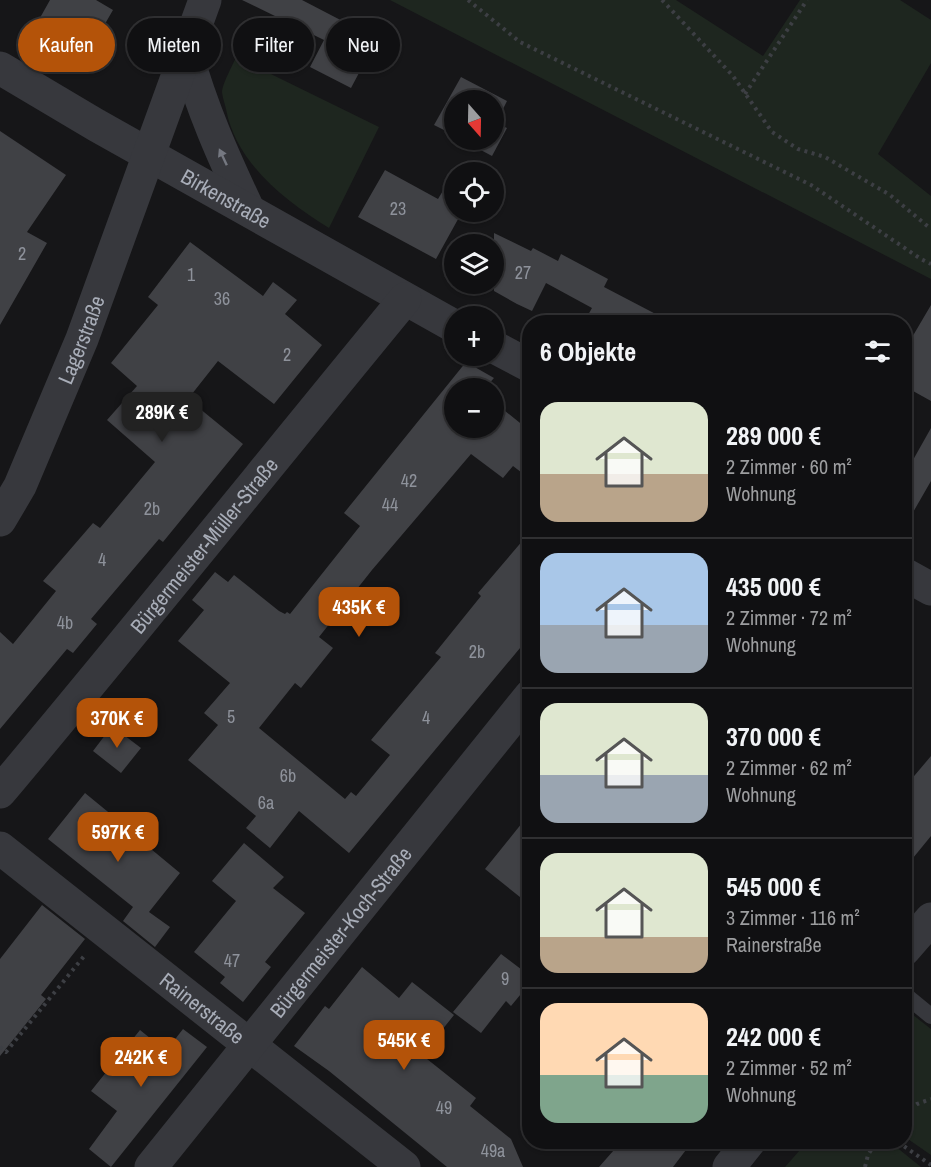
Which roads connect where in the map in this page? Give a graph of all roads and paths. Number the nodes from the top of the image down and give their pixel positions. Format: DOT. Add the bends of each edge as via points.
graph roads {
  1 [pos="205,0"];
  2 [pos="468,0"];
  3 [pos="662,0"];
  4 [pos="807,0"];
  5 [pos="198,18"];
  6 [pos="0,68"];
  7 [pos="179,72"];
  8 [pos="192,72"];
  9 [pos="745,94"];
  10 [pos="148,154"];
  11 [pos="248,209"];
  12 [pos="931,230"];
  13 [pos="931,264"];
  14 [pos="405,299"];
  15 [pos="444,320"];
  16 [pos="504,352"];
  17 [pos="522,362"];
  18 [pos="0,520"];
  19 [pos="912,578"];
  20 [pos="931,589"];
  21 [pos="522,706"];
  22 [pos="0,792"];
  23 [pos="0,849"];
  24 [pos="931,919"];
  25 [pos="104,931"];
  26 [pos="912,941"];
  27 [pos="912,1001"];
  28 [pos="931,1016"];
  29 [pos="249,1045"];
  30 [pos="0,1047"];
  31 [pos="931,1100"];
  32 [pos="912,1107"];
  33 [pos="743,1149"];
  34 [pos="872,1149"];
  35 [pos="908,1149"];
  36 [pos="931,1165"];
  37 [pos="151,1167"];
  38 [pos="404,1167"];
  39 [pos="729,1167"];
  40 [pos="865,1167"];
  1 -- 5 [label="street, Lagerstraße"];
  2 -- 13 [label="path" via="520,42 811,185"];
  3 -- 9 [label="path"];
  4 -- 9 [label="path"];
  6 -- 10 [label="street, Birkenstraße"];
  7 -- 10 [label="street, Lagerstraße"];
  11 -- 8 [label="street, one-way" via="220,151"];
  9 -- 12 [label="path" via="772,132 890,195"];
  10 -- 11 [label="street, Birkenstraße"];
  10 -- 18 [label="street, Lagerstraße" via="82,339 20,486"];
  11 -- 14 [label="street, Birkenstraße"];
  14 -- 15 [label="street, Birkenstraße"];
  14 -- 22 [label="street, Bürgermeister-Müller-Straße"];
  16 -- 17 [label="street"];
  19 -- 20 [label="street"];
  21 -- 29 [label="street, Bürgermeister-Koch-Straße"];
  23 -- 25 [label="street, Rainerstraße"];
  24 -- 26 [label="street"];
  25 -- 29 [label="street, Rainerstraße"];
  25 -- 30 [label="path" via="6,1052"];
  27 -- 28 [label="lane"];
  29 -- 37 [label="street, Bürgermeister-Koch-Straße"];
  29 -- 38 [label="street, Rainerstraße"];
  31 -- 32 [label="path"];
  33 -- 39 [label="street"];
  34 -- 40 [label="path"];
  35 -- 36 [label="path"];
}
